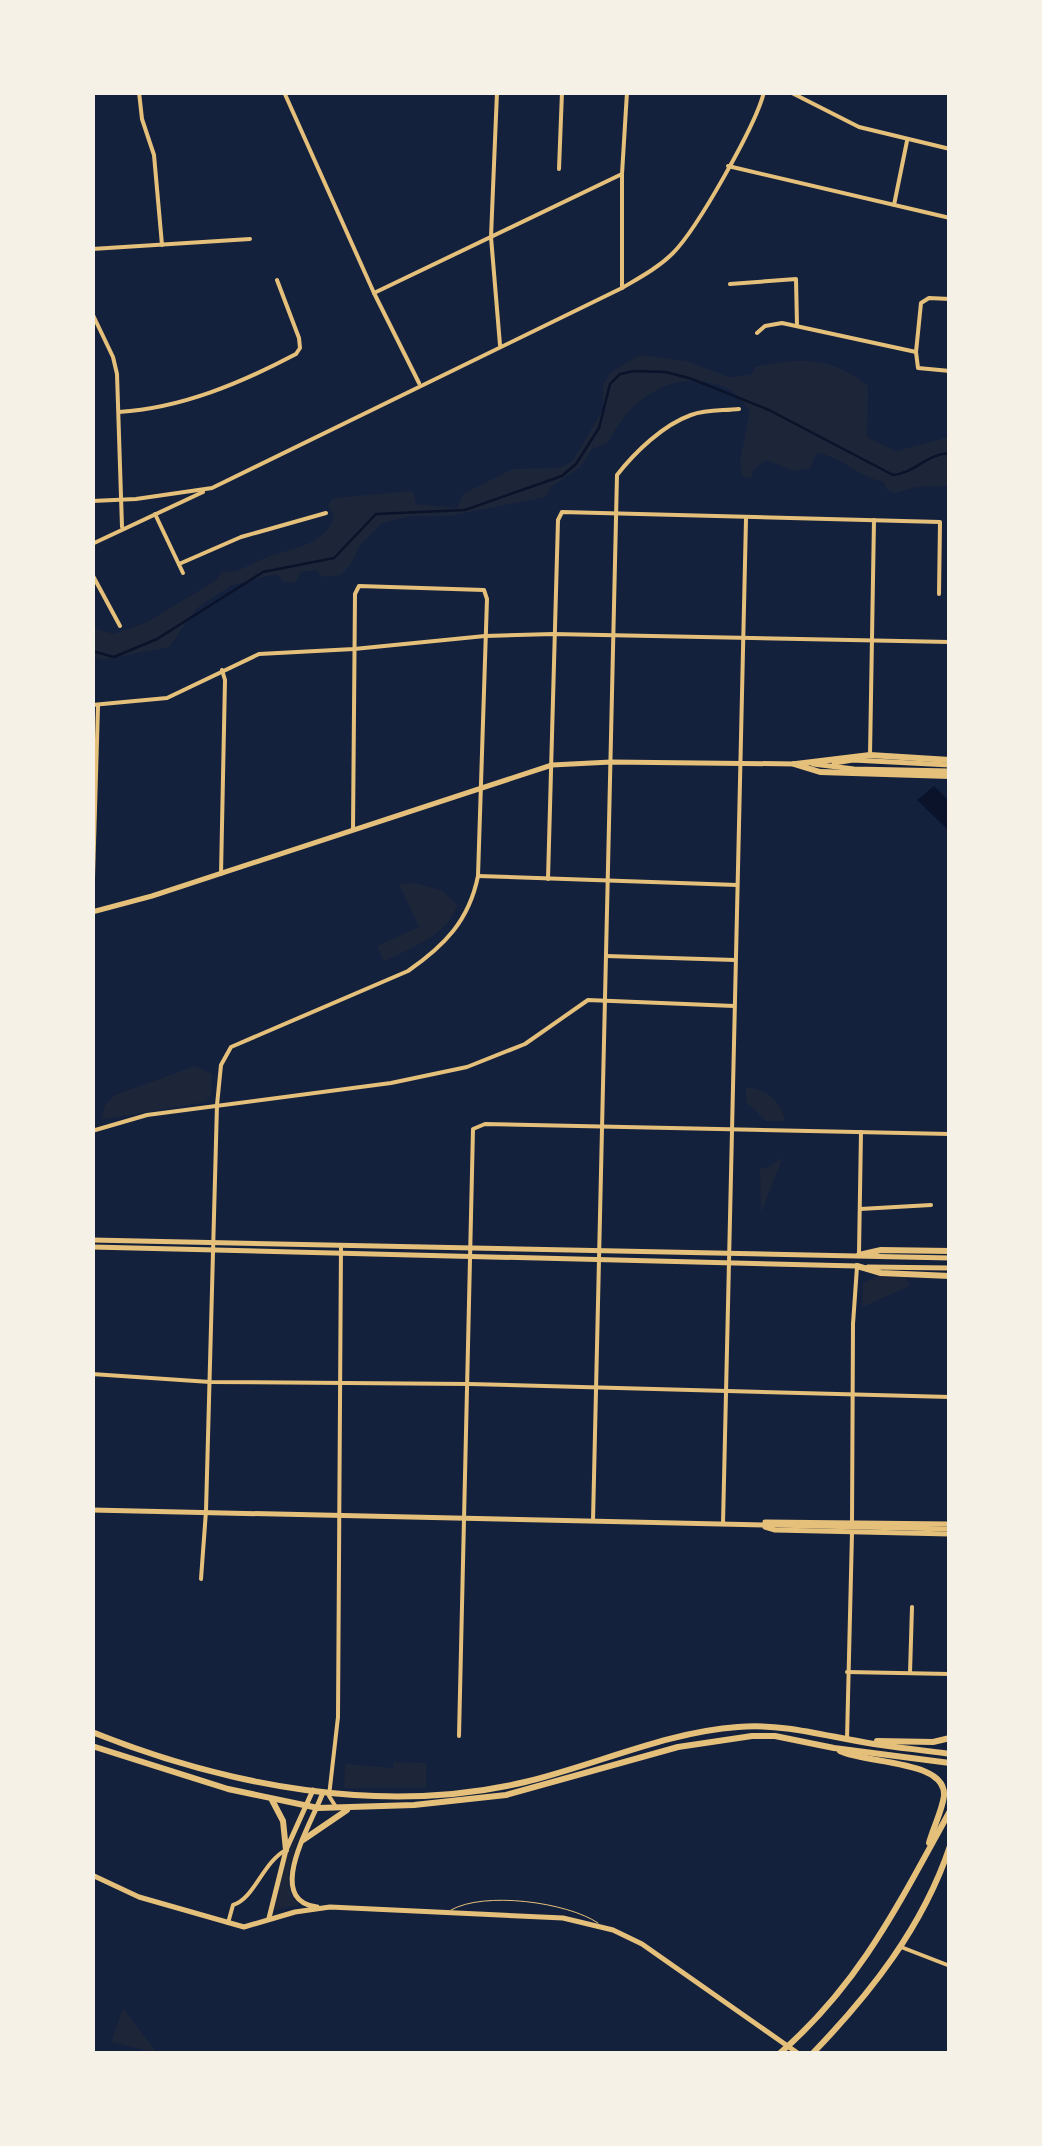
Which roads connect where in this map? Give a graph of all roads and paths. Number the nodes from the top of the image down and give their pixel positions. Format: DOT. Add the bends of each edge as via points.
graph roads {
  1 [pos="139,92"];
  2 [pos="284,92"];
  3 [pos="497,92"];
  4 [pos="562,92"];
  5 [pos="627,92"];
  6 [pos="764,92"];
  7 [pos="790,92"];
  8 [pos="907,139"];
  9 [pos="950,149"];
  10 [pos="728,166"];
  11 [pos="560,169"];
  12 [pos="622,174"];
  13 [pos="894,205"];
  14 [pos="950,218"];
  15 [pos="491,237"];
  16 [pos="250,239"];
  17 [pos="162,244"];
  18 [pos="92,249"];
  19 [pos="277,280"];
  20 [pos="730,284"];
  21 [pos="622,288"];
  22 [pos="374,294"];
  23 [pos="950,300"];
  24 [pos="92,313"];
  25 [pos="797,326"];
  26 [pos="756,333"];
  27 [pos="500,345"];
  28 [pos="916,352"];
  29 [pos="950,371"];
  30 [pos="420,384"];
  31 [pos="739,409"];
  32 [pos="119,412"];
  33 [pos="212,488"];
  34 [pos="121,500"];
  35 [pos="92,501"];
  36 [pos="616,512"];
  37 [pos="154,513"];
  38 [pos="326,513"];
  39 [pos="746,519"];
  40 [pos="874,520"];
  41 [pos="122,527"];
  42 [pos="92,544"];
  43 [pos="179,564"];
  44 [pos="183,572"];
  45 [pos="92,574"];
  46 [pos="939,594"];
  47 [pos="120,626"];
  48 [pos="553,634"];
  49 [pos="485,636"];
  50 [pos="612,636"];
  51 [pos="742,639"];
  52 [pos="870,640"];
  53 [pos="950,642"];
  54 [pos="354,650"];
  55 [pos="222,670"];
  56 [pos="95,705"];
  57 [pos="870,756"];
  58 [pos="611,762"];
  59 [pos="742,764"];
  60 [pos="794,764"];
  61 [pos="552,765"];
  62 [pos="826,765"];
  63 [pos="950,768"];
  64 [pos="482,786"];
  65 [pos="353,830"];
  66 [pos="221,874"];
  67 [pos="478,876"];
  68 [pos="548,878"];
  69 [pos="607,880"];
  70 [pos="737,885"];
  71 [pos="92,912"];
  72 [pos="606,956"];
  73 [pos="735,960"];
  74 [pos="605,1002"];
  75 [pos="734,1006"];
  76 [pos="216,1105"];
  77 [pos="602,1126"];
  78 [pos="732,1129"];
  79 [pos="92,1131"];
  80 [pos="861,1132"];
  81 [pos="950,1134"];
  82 [pos="930,1206"];
  83 [pos="860,1209"];
  84 [pos="92,1244"];
  85 [pos="212,1246"];
  86 [pos="341,1249"];
  87 [pos="470,1252"];
  88 [pos="950,1254"];
  89 [pos="599,1255"];
  90 [pos="859,1256"];
  91 [pos="729,1258"];
  92 [pos="857,1266"];
  93 [pos="950,1268"];
  94 [pos="950,1276"];
  95 [pos="92,1374"];
  96 [pos="210,1382"];
  97 [pos="340,1382"];
  98 [pos="469,1384"];
  99 [pos="596,1390"];
  100 [pos="726,1390"];
  101 [pos="852,1394"];
  102 [pos="950,1398"];
  103 [pos="92,1510"];
  104 [pos="206,1511"];
  105 [pos="338,1514"];
  106 [pos="465,1519"];
  107 [pos="593,1521"];
  108 [pos="852,1522"];
  109 [pos="894,1523"];
  110 [pos="723,1524"];
  111 [pos="757,1524"];
  112 [pos="950,1529"];
  113 [pos="852,1532"];
  114 [pos="894,1533"];
  115 [pos="201,1579"];
  116 [pos="912,1607"];
  117 [pos="848,1672"];
  118 [pos="910,1673"];
  119 [pos="950,1674"];
  120 [pos="92,1732"];
  121 [pos="459,1736"];
  122 [pos="950,1738"];
  123 [pos="847,1739"];
  124 [pos="860,1742"];
  125 [pos="92,1746"];
  126 [pos="834,1748"];
  127 [pos="950,1754"];
  128 [pos="950,1763"];
  129 [pos="313,1790"];
  130 [pos="323,1798"];
  131 [pos="271,1800"];
  132 [pos="308,1807"];
  133 [pos="339,1808"];
  134 [pos="350,1808"];
  135 [pos="950,1811"];
  136 [pos="303,1840"];
  137 [pos="286,1850"];
  138 [pos="948,1851"];
  139 [pos="925,1856"];
  140 [pos="92,1875"];
  141 [pos="330,1907"];
  142 [pos="449,1911"];
  143 [pos="268,1918"];
  144 [pos="228,1923"];
  145 [pos="605,1928"];
  146 [pos="901,1947"];
  147 [pos="950,1966"];
  148 [pos="788,2046"];
  149 [pos="780,2054"];
  150 [pos="799,2054"];
  151 [pos="812,2054"];
  1 -- 17 [label="street" via="154,155"];
  2 -- 22 [label="street"];
  3 -- 15 [label="street"];
  4 -- 11 [label="street"];
  5 -- 12 [label="street"];
  6 -- 10 [label="street"];
  7 -- 8 [label="street" via="859,127"];
  8 -- 9 [label="street"];
  8 -- 13 [label="street"];
  10 -- 13 [label="street"];
  10 -- 21 [label="street" via="680,245"];
  12 -- 15 [label="street"];
  12 -- 21 [label="street"];
  13 -- 14 [label="street"];
  15 -- 22 [label="street"];
  15 -- 27 [label="street"];
  16 -- 17 [label="street"];
  17 -- 18 [label="street"];
  19 -- 32 [label="street" via="299,338 296,354 206,395"];
  20 -- 25 [label="street" via="796,280"];
  21 -- 27 [label="street"];
  22 -- 30 [label="street"];
  23 -- 28 [label="street" via="921,303"];
  24 -- 32 [label="street" via="115,365"];
  25 -- 26 [label="street" via="782,323"];
  25 -- 28 [label="street"];
  27 -- 30 [label="street"];
  28 -- 29 [label="street" via="918,368"];
  30 -- 33 [label="street"];
  31 -- 36 [label="street" via="689,416 630,458 617,474"];
  32 -- 34 [label="street"];
  33 -- 34 [label="street"];
  33 -- 37 [label="street"];
  34 -- 35 [label="street"];
  34 -- 41 [label="street"];
  36 -- 39 [label="street"];
  36 -- 48 [label="street" via="562,512"];
  36 -- 50 [label="street"];
  37 -- 41 [label="street"];
  37 -- 43 [label="street"];
  38 -- 43 [label="street"];
  39 -- 40 [label="street"];
  39 -- 51 [label="street"];
  40 -- 46 [label="street" via="940,522"];
  40 -- 52 [label="street"];
  41 -- 42 [label="street"];
  43 -- 44 [label="street"];
  45 -- 47 [label="street"];
  48 -- 49 [label="street"];
  48 -- 50 [label="street"];
  48 -- 61 [label="street"];
  49 -- 54 [label="street"];
  49 -- 54 [label="street" via="484,590 359,586"];
  49 -- 64 [label="street"];
  50 -- 51 [label="street"];
  50 -- 58 [label="street"];
  51 -- 52 [label="street"];
  51 -- 59 [label="street"];
  52 -- 53 [label="street"];
  52 -- 57 [label="street"];
  54 -- 55 [label="street" via="259,654"];
  54 -- 65 [label="street"];
  55 -- 56 [label="street" via="167,698"];
  55 -- 66 [label="street"];
  56 -- 71 [label="street"];
  57 -- 60 [label="main road"];
  57 -- 63 [label="main road"];
  58 -- 59 [label="street"];
  58 -- 61 [label="street"];
  58 -- 69 [label="street"];
  59 -- 60 [label="street"];
  59 -- 70 [label="street"];
  60 -- 62 [label="street"];
  60 -- 63 [label="main road" via="820,772"];
  61 -- 64 [label="street"];
  61 -- 68 [label="street"];
  62 -- 63 [label="street"];
  62 -- 63 [label="street" via="853,760"];
  64 -- 65 [label="street"];
  64 -- 67 [label="street"];
  65 -- 66 [label="street"];
  66 -- 71 [label="street"];
  67 -- 68 [label="street"];
  67 -- 76 [label="street" via="459,926 408,971 230,1047"];
  68 -- 69 [label="street"];
  69 -- 70 [label="street"];
  69 -- 72 [label="street"];
  70 -- 73 [label="street"];
  72 -- 73 [label="street"];
  72 -- 74 [label="street"];
  73 -- 75 [label="street"];
  74 -- 75 [label="street"];
  74 -- 76 [label="street" via="588,1000 525,1044 467,1067"];
  74 -- 77 [label="street"];
  75 -- 78 [label="street"];
  76 -- 79 [label="street"];
  76 -- 85 [label="street"];
  77 -- 78 [label="street"];
  77 -- 87 [label="street" via="473,1129"];
  77 -- 89 [label="street"];
  78 -- 80 [label="street"];
  78 -- 91 [label="street"];
  80 -- 81 [label="street"];
  80 -- 83 [label="street"];
  82 -- 83 [label="street"];
  83 -- 90 [label="street"];
  84 -- 85 [label="street"];
  85 -- 86 [label="street"];
  85 -- 96 [label="street"];
  86 -- 87 [label="street"];
  86 -- 97 [label="street"];
  87 -- 89 [label="street"];
  87 -- 98 [label="street"];
  88 -- 90 [label="main road" via="882,1250"];
  89 -- 91 [label="street"];
  89 -- 99 [label="street"];
  90 -- 91 [label="street"];
  91 -- 92 [label="street"];
  91 -- 100 [label="street"];
  92 -- 93 [label="street"];
  92 -- 94 [label="main road"];
  92 -- 101 [label="street"];
  95 -- 96 [label="street"];
  96 -- 97 [label="street"];
  96 -- 104 [label="street"];
  97 -- 98 [label="street"];
  97 -- 105 [label="street"];
  98 -- 99 [label="street"];
  98 -- 106 [label="street"];
  99 -- 100 [label="street"];
  99 -- 107 [label="street"];
  100 -- 101 [label="street"];
  100 -- 110 [label="street"];
  101 -- 102 [label="street"];
  101 -- 108 [label="street"];
  103 -- 104 [label="street"];
  104 -- 105 [label="street"];
  104 -- 115 [label="street"];
  105 -- 106 [label="street"];
  105 -- 130 [label="street" via="338,1717"];
  106 -- 107 [label="street"];
  106 -- 121 [label="street"];
  107 -- 110 [label="street"];
  108 -- 109 [label="street"];
  108 -- 111 [label="street"];
  109 -- 112 [label="street"];
  109 -- 114 [label="street"];
  110 -- 111 [label="street"];
  111 -- 112 [label="street"];
  111 -- 113 [label="street"];
  112 -- 114 [label="street"];
  113 -- 114 [label="street"];
  113 -- 117 [label="street"];
  116 -- 118 [label="street"];
  117 -- 118 [label="street"];
  117 -- 123 [label="street"];
  118 -- 119 [label="street"];
  120 -- 129 [label="main road" via="204,1770"];
  122 -- 124 [label="main road"];
  123 -- 124 [label="main road"];
  123 -- 130 [label="main road" via="782,1727 734,1727 504,1787"];
  124 -- 127 [label="main road"];
  125 -- 131 [label="main road"];
  126 -- 128 [label="main road"];
  126 -- 134 [label="main road" via="776,1736 730,1738 526,1792"];
  126 -- 139 [label="main road" via="936,1776 944,1799"];
  129 -- 130 [label="main road"];
  129 -- 132 [label="street"];
  130 -- 132 [label="main road"];
  130 -- 133 [label="main road"];
  130 -- 133 [label="street"];
  130 -- 136 [label="street"];
  131 -- 132 [label="main road"];
  131 -- 137 [label="main road" via="283,1821"];
  132 -- 137 [label="street"];
  133 -- 134 [label="main road"];
  134 -- 136 [label="main road"];
  135 -- 139 [label="main road"];
  136 -- 141 [label="street" via="292,1871 295,1894 305,1905"];
  137 -- 143 [label="street"];
  137 -- 144 [label="street" via="234,1905"];
  138 -- 146 [label="main road"];
  139 -- 148 [label="main road" via="854,1977"];
  140 -- 144 [label="street" via="139,1897"];
  141 -- 142 [label="street"];
  141 -- 143 [label="street"];
  142 -- 145 [label="street" via="563,1918"];
  142 -- 145 [label="lane" via="468,1902 559,1906"];
  143 -- 144 [label="street" via="244,1927"];
  145 -- 148 [label="street" via="642,1944"];
  146 -- 147 [label="street"];
  146 -- 151 [label="main road"];
  148 -- 149 [label="main road"];
  148 -- 150 [label="street"];
}
